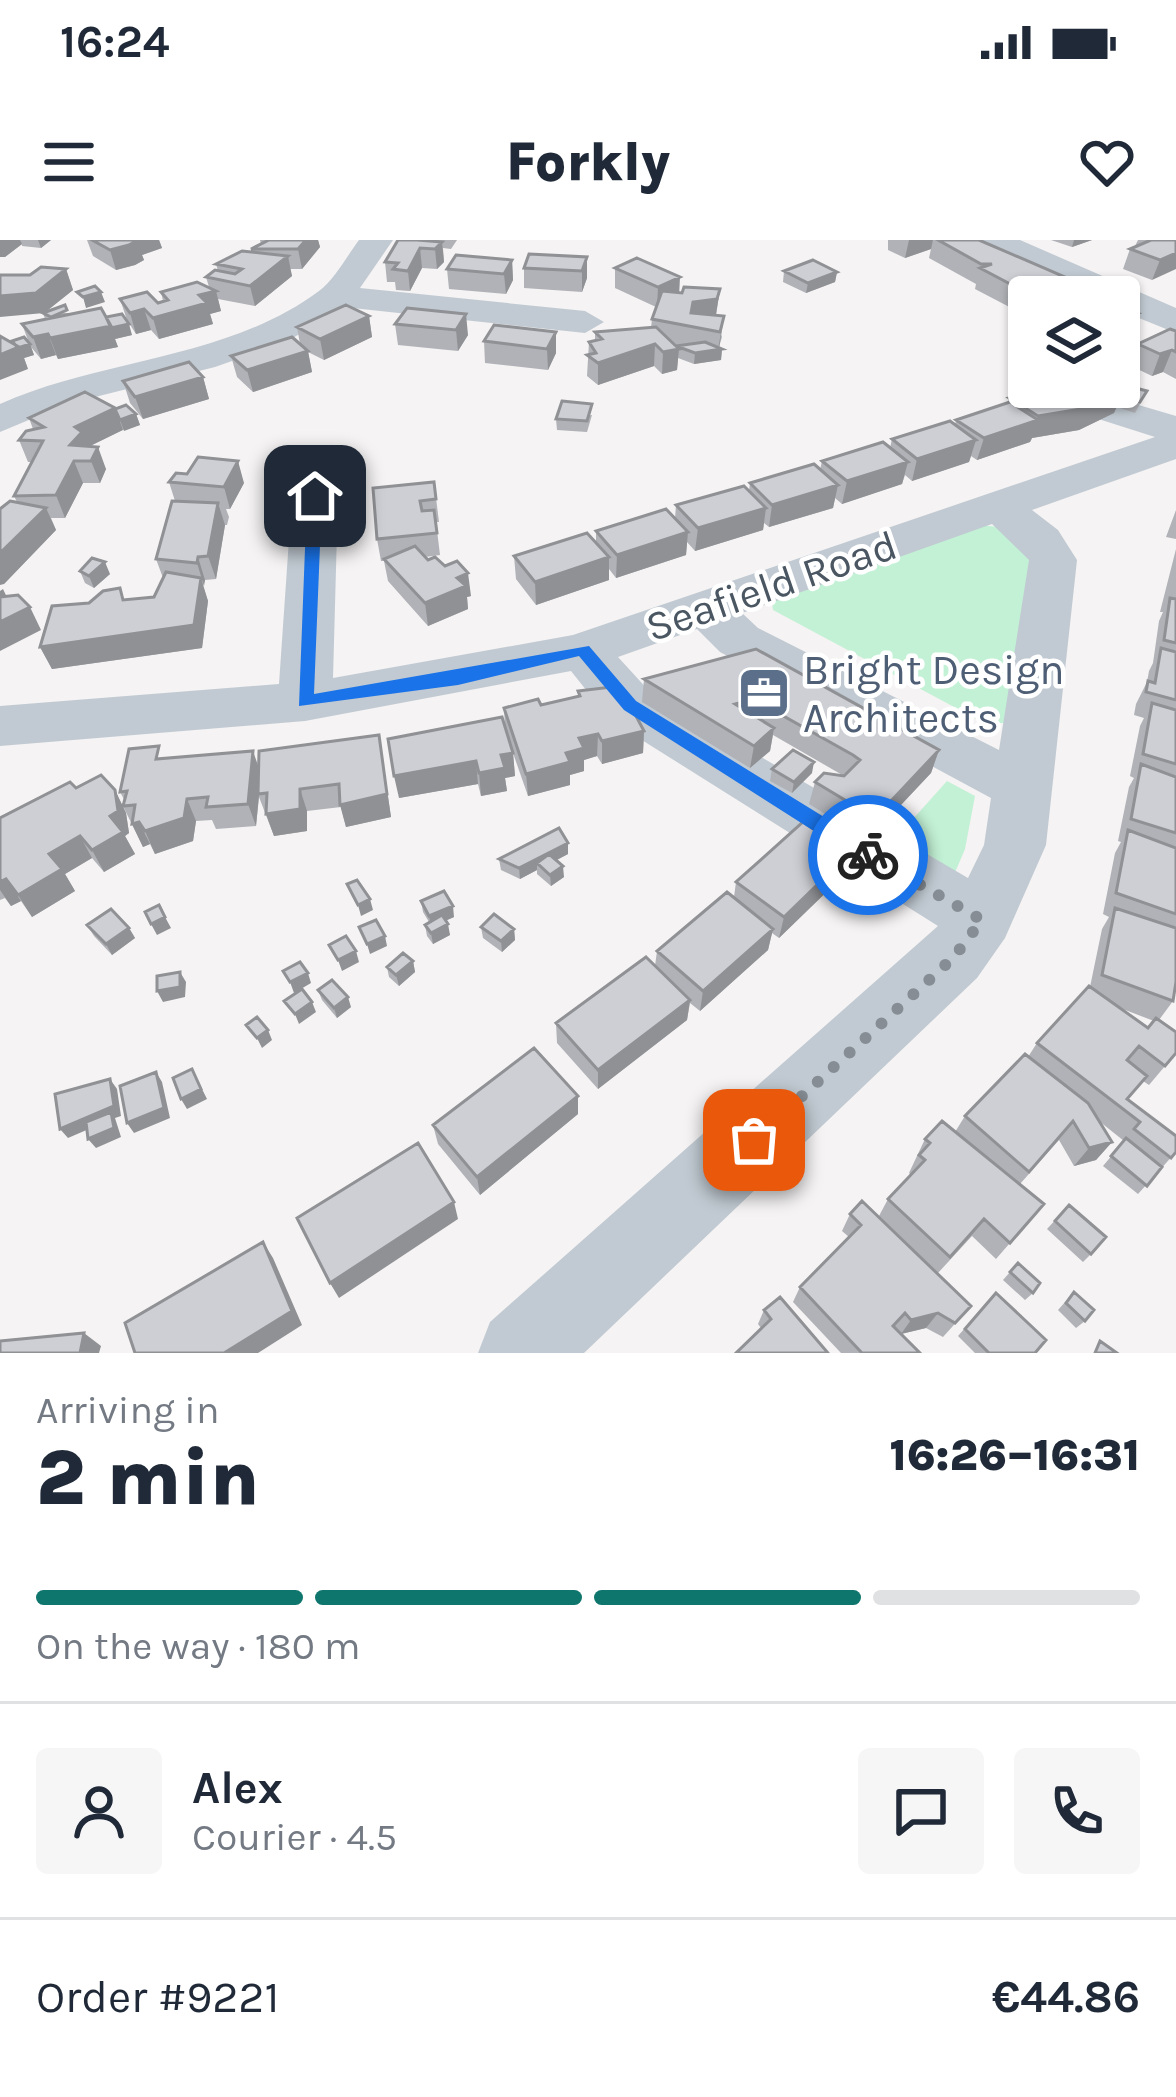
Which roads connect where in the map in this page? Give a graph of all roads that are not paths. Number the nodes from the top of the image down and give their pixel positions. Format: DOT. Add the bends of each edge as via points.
graph roads {
  1 [pos="376,240"];
  2 [pos="992,240"];
  3 [pos="335,296"];
  4 [pos="1172,317"];
  5 [pos="585,322"];
  6 [pos="1106,408"];
  7 [pos="0,419"];
  8 [pos="1176,430"];
  9 [pos="1176,444"];
  10 [pos="315,496"];
  11 [pos="1000,507"];
  12 [pos="717,632"];
  13 [pos="607,672"];
  14 [pos="305,701"];
  15 [pos="0,726"];
  16 [pos="1024,789"];
  17 [pos="982,920"];
  18 [pos="520,1353"];
  1 -- 3 [label="street"];
  2 -- 4 [label="street"];
  3 -- 5 [label="street"];
  3 -- 7 [label="street" via="247,346 53,395"];
  6 -- 8 [label="street"];
  9 -- 11 [label="street, Seafield Road"];
  10 -- 14 [label="street"];
  11 -- 12 [label="street, Seafield Road"];
  11 -- 16 [label="street" via="1053,560"];
  12 -- 13 [label="street, Seafield Road"];
  12 -- 16 [label="street"];
  13 -- 14 [label="street, Seafield Road" via="458,679"];
  13 -- 17 [label="street" via="650,718"];
  14 -- 15 [label="street, Seafield Road"];
  16 -- 17 [label="street" via="1015,845"];
  17 -- 18 [label="street" via="953,958"];
}
